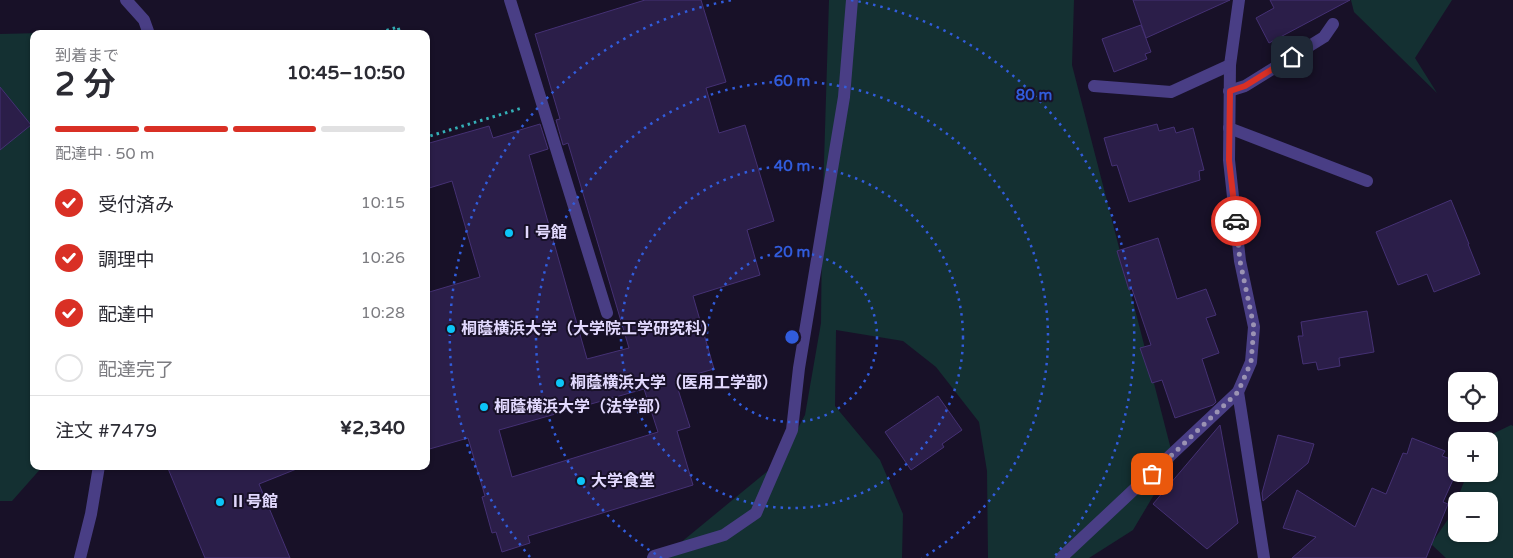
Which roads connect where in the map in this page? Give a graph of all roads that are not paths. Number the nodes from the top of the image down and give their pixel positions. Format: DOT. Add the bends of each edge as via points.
graph roads {
  1 [pos="126,0"];
  2 [pos="510,0"];
  3 [pos="852,0"];
  4 [pos="1239,0"];
  5 [pos="1333,24"];
  6 [pos="148,30"];
  7 [pos="1230,65"];
  8 [pos="1094,86"];
  9 [pos="1230,91"];
  10 [pos="1229,128"];
  11 [pos="1367,181"];
  12 [pos="608,313"];
  13 [pos="1238,392"];
  14 [pos="98,470"];
  15 [pos="80,558"];
  16 [pos="653,558"];
  17 [pos="1061,558"];
  18 [pos="1264,558"];
  1 -- 6 [label="street" via="144,20"];
  2 -- 12 [label="street"];
  3 -- 16 [label="street" via="844,97 799,368 792,430 756,513 724,535"];
  4 -- 7 [label="street"];
  5 -- 9 [label="street" via="1324,37 1245,86"];
  7 -- 8 [label="street" via="1171,92"];
  7 -- 9 [label="street"];
  9 -- 10 [label="street"];
  10 -- 11 [label="street"];
  10 -- 13 [label="street" via="1229,160 1240,261 1254,327 1251,362"];
  13 -- 17 [label="street"];
  13 -- 18 [label="street"];
  14 -- 15 [label="street" via="92,514"];
}
